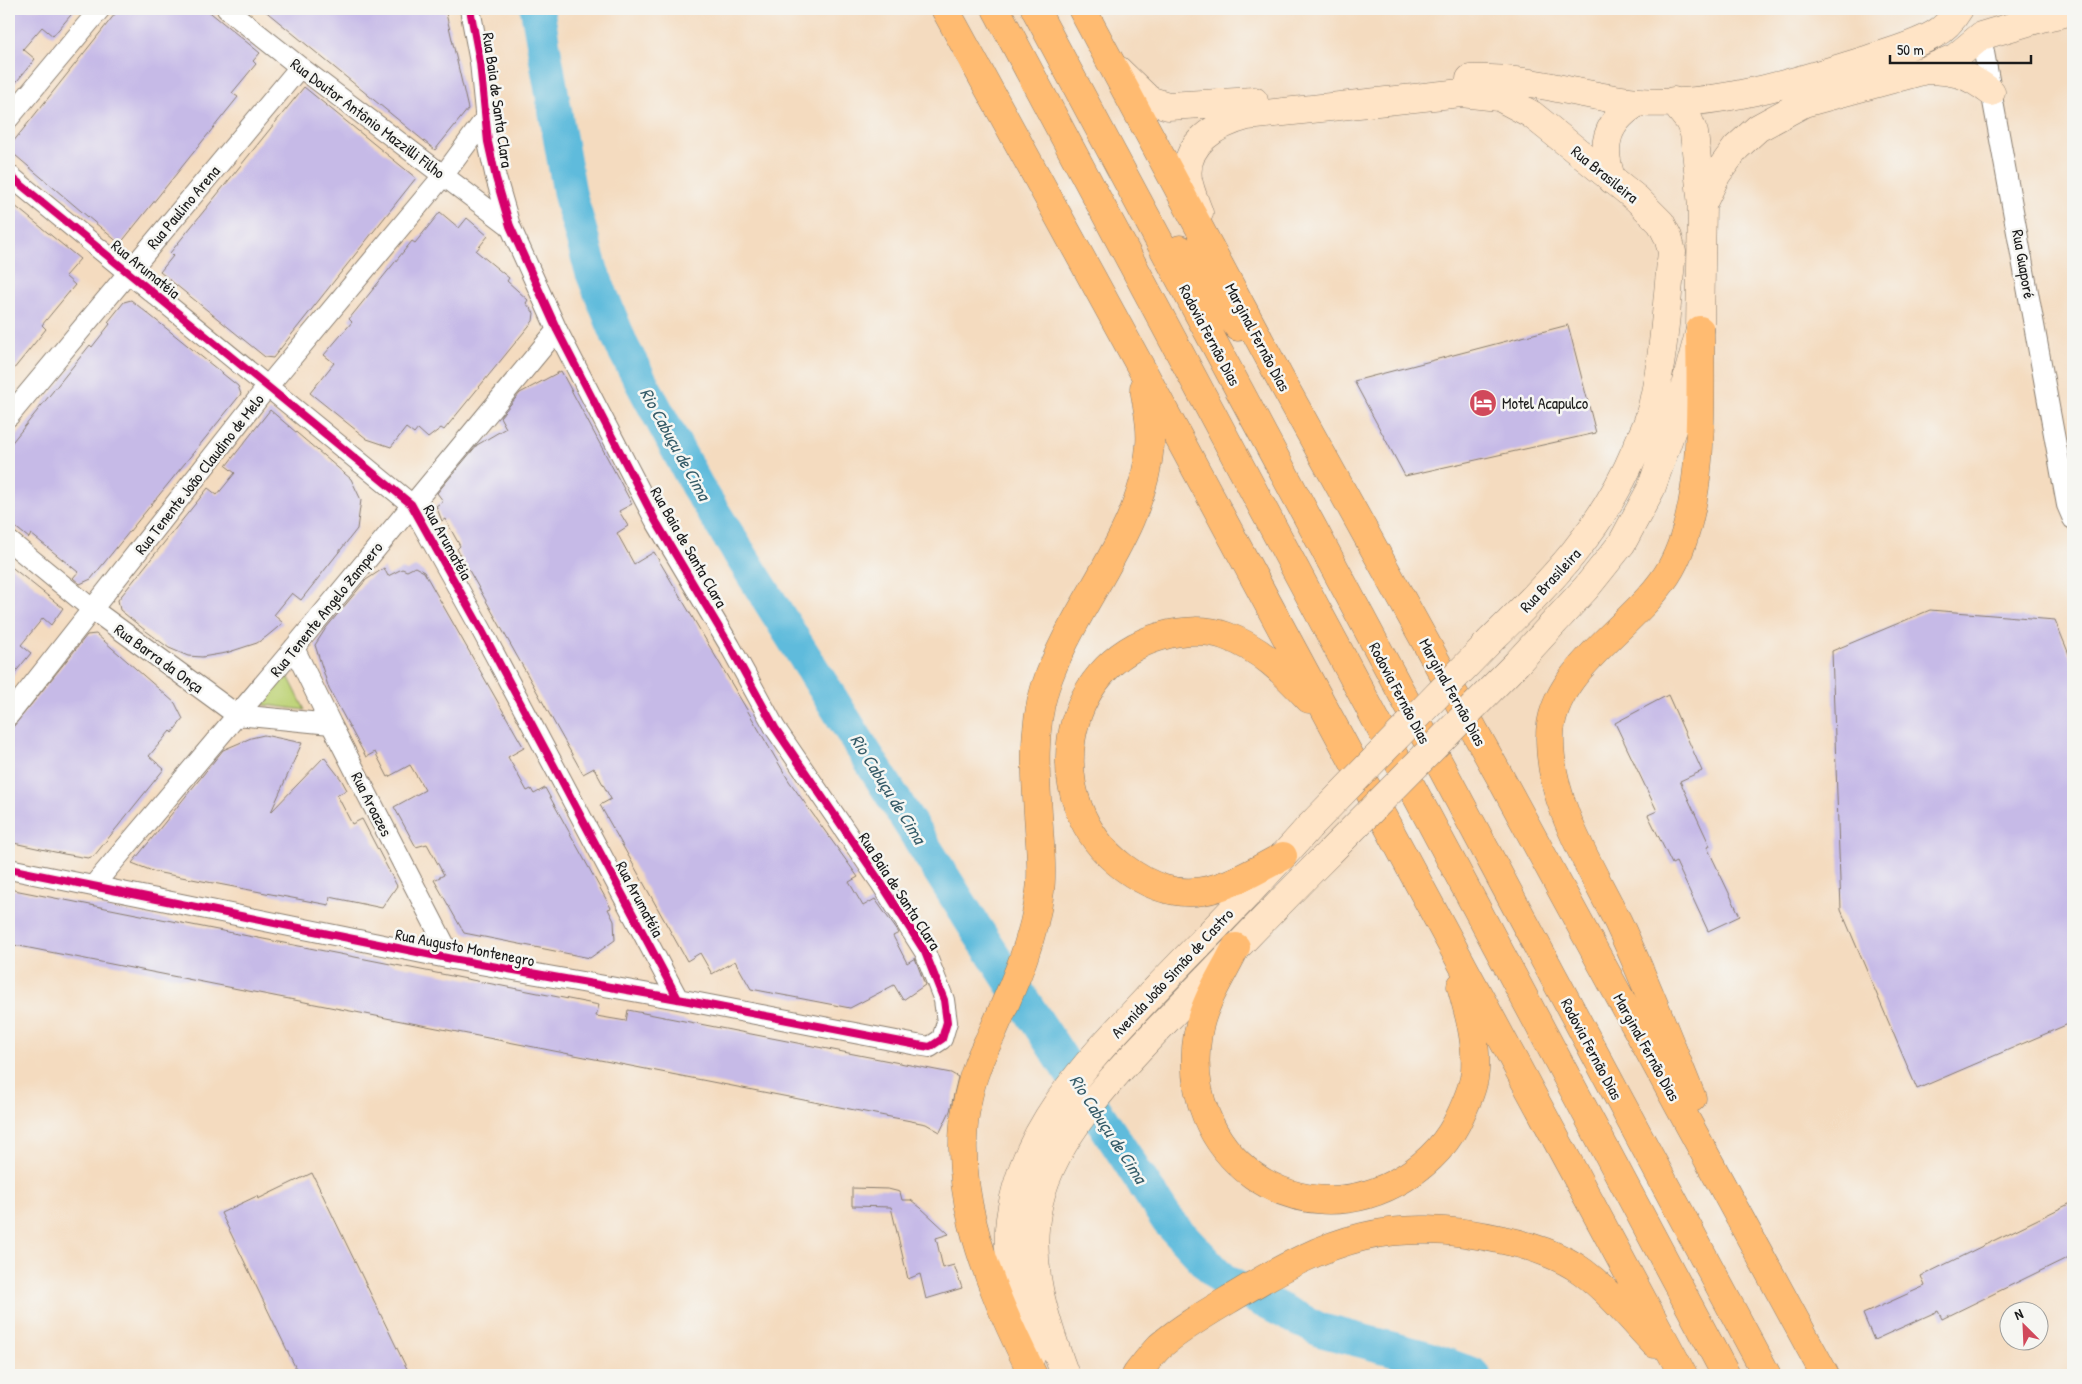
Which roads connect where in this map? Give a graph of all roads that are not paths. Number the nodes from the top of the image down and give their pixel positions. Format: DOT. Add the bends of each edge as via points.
graph roads {
  1 [pos="100,9"];
  2 [pos="227,9"];
  3 [pos="470,9"];
  4 [pos="946,9"];
  5 [pos="996,9"];
  6 [pos="1035,9"];
  7 [pos="1082,9"];
  8 [pos="1959,9"];
  9 [pos="1975,9"];
  10 [pos="2073,11"];
  11 [pos="1981,36"];
  12 [pos="1110,62"];
  13 [pos="300,67"];
  14 [pos="1926,70"];
  15 [pos="1991,92"];
  16 [pos="1673,101"];
  17 [pos="1639,102"];
  18 [pos="9,118"];
  19 [pos="485,119"];
  20 [pos="9,175"];
  21 [pos="444,176"];
  22 [pos="1128,180"];
  23 [pos="1612,180"];
  24 [pos="1702,204"];
  25 [pos="510,226"];
  26 [pos="1210,245"];
  27 [pos="129,272"];
  28 [pos="557,330"];
  29 [pos="1700,330"];
  30 [pos="1138,362"];
  31 [pos="1282,382"];
  32 [pos="268,386"];
  33 [pos="9,416"];
  34 [pos="411,504"];
  35 [pos="2073,519"];
  36 [pos="9,541"];
  37 [pos="92,609"];
  38 [pos="1490,641"];
  39 [pos="294,648"];
  40 [pos="1517,663"];
  41 [pos="9,715"];
  42 [pos="237,715"];
  43 [pos="1332,723"];
  44 [pos="331,724"];
  45 [pos="1283,856"];
  46 [pos="9,869"];
  47 [pos="93,886"];
  48 [pos="1446,934"];
  49 [pos="1236,947"];
  50 [pos="452,959"];
  51 [pos="678,999"];
  52 [pos="917,1046"];
  53 [pos="1703,1150"];
  54 [pos="1034,1375"];
  55 [pos="1066,1375"];
  56 [pos="1136,1375"];
  57 [pos="1683,1375"];
  58 [pos="1726,1375"];
  59 [pos="1767,1375"];
  60 [pos="1824,1375"];
  1 -- 18 [label="street"];
  2 -- 13 [label="street, Rua Doutor Antônio Mazzilli Filho"];
  3 -- 19 [label="street, Rua Baia de Santa Clara" via="480,62"];
  4 -- 30 [label="highway"];
  5 -- 58 [label="highway, Rodovia Fernão Dias"];
  6 -- 22 [label="highway, Rodovia Fernão Dias"];
  7 -- 12 [label="highway, Marginal Fernão Dias"];
  8 -- 16 [label="main road" via="1952,20 1934,35 1897,50 1775,85 1718,97"];
  9 -- 11 [label="main road, Rua Guaporé"];
  10 -- 11 [label="main road, Rua Brasileira"];
  11 -- 14 [label="main road, Rua Brasileira" via="1956,57"];
  11 -- 15 [label="street, Rua Guaporé"];
  12 -- 17 [label="main road" via="1149,100 1168,106 1226,104 1473,79 1530,83"];
  12 -- 26 [label="highway, Marginal Fernão Dias"];
  13 -- 21 [label="street, Rua Doutor Antônio Mazzilli Filho"];
  13 -- 27 [label="street, Rua Paulino Arena"];
  14 -- 15 [label="main road" via="1965,74"];
  14 -- 24 [label="main road, Rua Brasileira" via="1804,103 1758,128 1736,148 1717,174"];
  15 -- 35 [label="street, Rua Guaporé" via="2067,505"];
  16 -- 17 [label="main road"];
  16 -- 24 [label="main road" via="1694,133"];
  17 -- 23 [label="main road" via="1626,109 1608,134 1606,165"];
  19 -- 21 [label="street, Rua Tenente João Claudino de Melo"];
  19 -- 25 [label="street, Rua Baia de Santa Clara" via="496,178"];
  20 -- 27 [label="street, Rua Arumatéia"];
  21 -- 25 [label="street, Rua Doutor Antônio Mazzilli Filho"];
  21 -- 32 [label="street, Rua Tenente João Claudino de Melo"];
  22 -- 31 [label="highway"];
  22 -- 59 [label="highway, Rodovia Fernão Dias"];
  23 -- 26 [label="main road, Rua Brasileira" via="1531,114 1515,104 1489,95 1461,92 1247,116 1228,121 1208,133 1193,150 1190,160 1190,186"];
  23 -- 38 [label="main road, Rua Brasileira" via="1661,223 1672,252 1663,342 1648,419 1624,480 1589,535 1551,582"];
  24 -- 29 [label="main road, Rua Brasileira"];
  25 -- 28 [label="street, Rua Baia de Santa Clara"];
  26 -- 31 [label="highway, Marginal Fernão Dias"];
  27 -- 32 [label="street, Rua Arumatéia"];
  27 -- 33 [label="street, Rua Paulino Arena"];
  28 -- 34 [label="street, Rua Tenente Angelo Zampero"];
  28 -- 52 [label="street, Rua Baia de Santa Clara" via="655,520 775,728 925,952 941,988 947,1022 937,1044"];
  29 -- 40 [label="main road, Rua Brasileira" via="1678,412 1651,489 1622,543 1586,588"];
  29 -- 53 [label="highway" via="1701,416 1693,493 1685,533 1672,567 1658,588 1568,683 1556,708 1550,735 1553,775 1567,813 1618,923 1703,1124"];
  30 -- 43 [label="highway"];
  30 -- 54 [label="highway" via="1150,420 1145,476 1131,516 1062,648 1045,688 1036,745 1041,888 1034,930 1013,988 978,1064 964,1114 962,1134 966,1187 978,1246 1006,1322"];
  31 -- 53 [label="highway, Marginal Fernão Dias"];
  32 -- 34 [label="street, Rua Arumatéia"];
  32 -- 37 [label="street, Rua Tenente João Claudino de Melo"];
  34 -- 39 [label="street, Rua Tenente Angelo Zampero"];
  34 -- 51 [label="street, Rua Arumatéia" via="481,628"];
  36 -- 37 [label="street, Rua Barra da Onça"];
  37 -- 41 [label="street, Rua Tenente João Claudino de Melo"];
  37 -- 42 [label="street, Rua Barra da Onça"];
  38 -- 45 [label="main road, Avenida João Simão de Castro, bridge"];
  39 -- 42 [label="street, Rua Tenente Angelo Zampero"];
  39 -- 44 [label="street, Rua Aroazes"];
  40 -- 49 [label="main road, Avenida João Simão de Castro, bridge"];
  42 -- 44 [label="street"];
  42 -- 47 [label="street, Rua Tenente Angelo Zampero"];
  43 -- 45 [label="highway" via="1286,675 1252,648 1225,635 1177,632 1143,643 1110,665 1086,695 1075,723 1068,761 1071,787 1079,812 1109,856 1135,876 1160,887 1184,892 1210,892 1232,884"];
  43 -- 48 [label="highway"];
  44 -- 50 [label="street, Rua Aroazes"];
  45 -- 54 [label="main road, Avenida João Simão de Castro" via="1105,1044 1056,1105 1026,1158 1010,1220 1010,1248 1016,1294"];
  46 -- 47 [label="street, Rua Augusto Montenegro"];
  47 -- 50 [label="street, Rua Augusto Montenegro"];
  48 -- 49 [label="highway" via="1474,1031 1475,1074 1468,1099 1454,1129 1438,1151 1418,1169 1388,1188 1332,1200 1308,1198 1276,1188 1251,1175 1226,1152 1210,1127 1200,1098 1195,1062 1198,1032 1205,1008"];
  48 -- 57 [label="highway"];
  49 -- 55 [label="main road, Avenida João Simão de Castro" via="1118,1071 1075,1127 1050,1170 1039,1202 1034,1247 1043,1310"];
  50 -- 51 [label="street, Rua Augusto Montenegro"];
  51 -- 52 [label="street, Rua Augusto Montenegro"];
  53 -- 60 [label="highway, Marginal Fernão Dias"];
  56 -- 57 [label="highway" via="1160,1347 1284,1266 1338,1242 1404,1229 1478,1234 1532,1246 1582,1271 1613,1299"];
}
